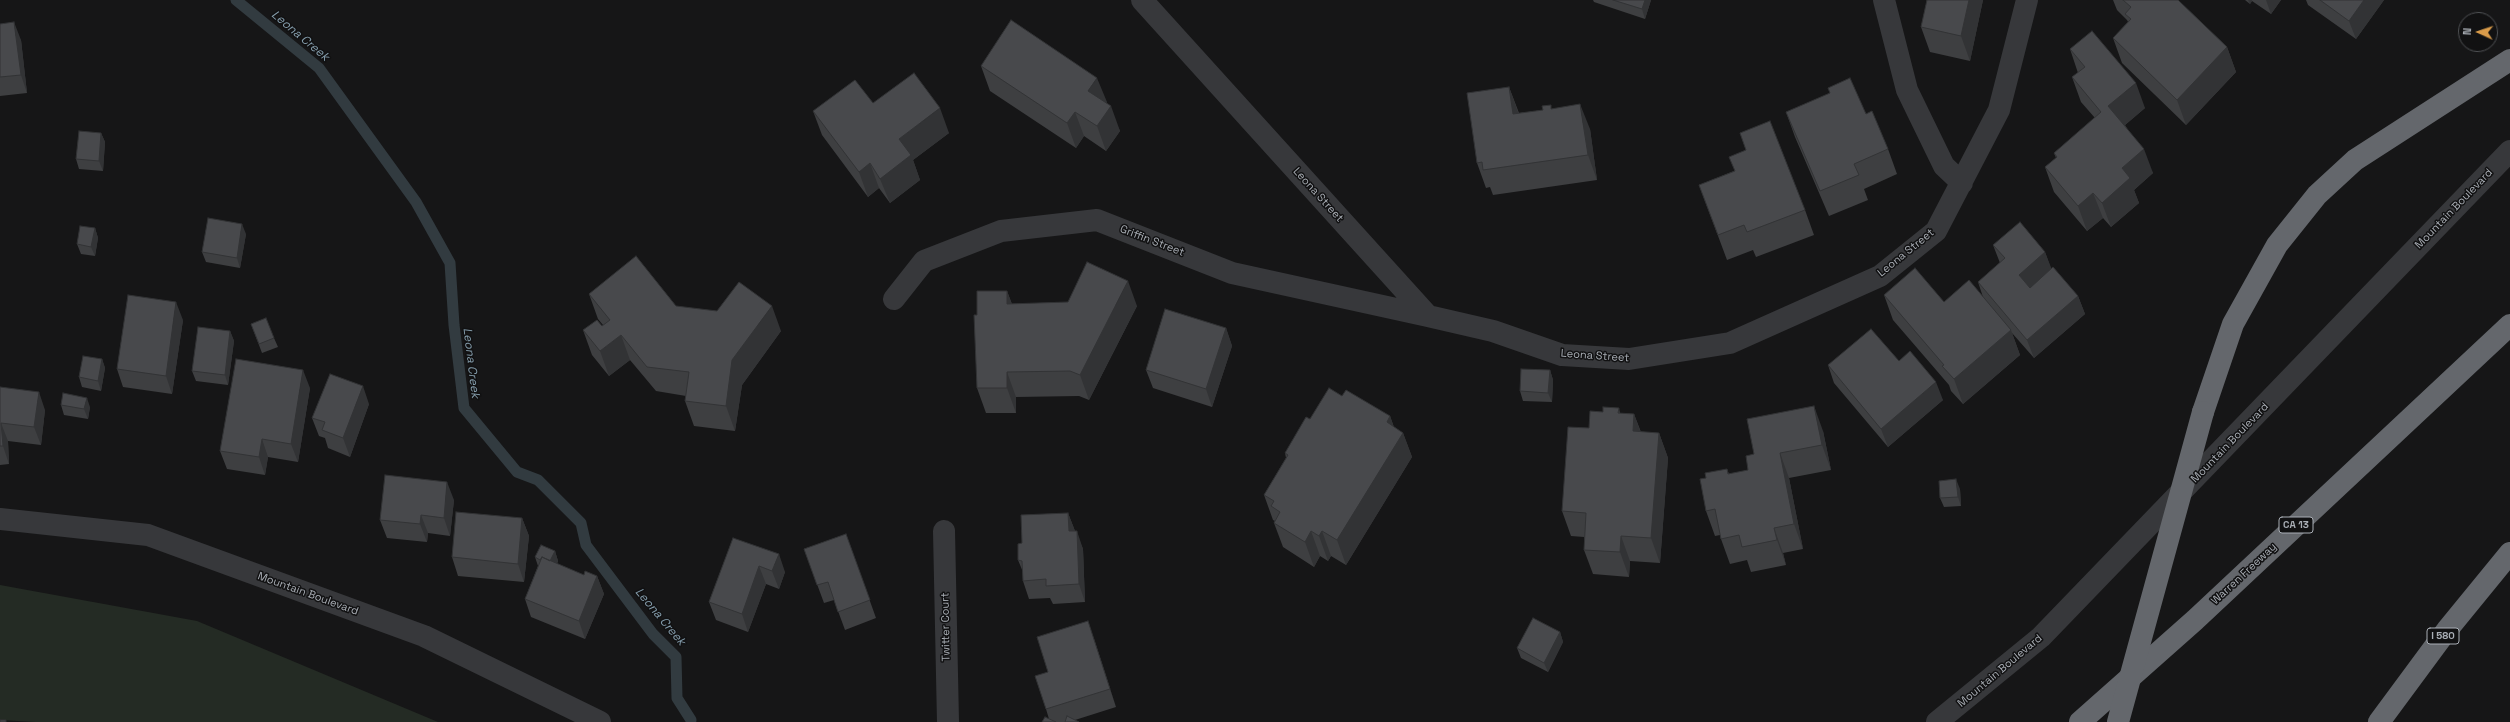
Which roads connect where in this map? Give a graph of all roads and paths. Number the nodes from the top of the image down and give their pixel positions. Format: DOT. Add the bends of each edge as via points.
graph roads {
  1 [pos="1142,0"];
  2 [pos="1884,0"];
  3 [pos="2027,0"];
  4 [pos="2510,60"];
  5 [pos="2510,151"];
  6 [pos="1962,184"];
  7 [pos="894,299"];
  8 [pos="1428,316"];
  9 [pos="2510,325"];
  10 [pos="0,519"];
  11 [pos="944,531"];
  12 [pos="2510,553"];
  13 [pos="600,722"];
  14 [pos="948,722"];
  15 [pos="1937,722"];
  16 [pos="2080,722"];
  17 [pos="2118,722"];
  18 [pos="2378,722"];
  1 -- 8 [label="street, Leona Street"];
  2 -- 6 [label="street" via="1907,90 1944,166"];
  3 -- 6 [label="street, Leona Street" via="1999,110"];
  4 -- 17 [label="highway, bridge" via="2355,160 2317,195 2276,245 2233,324 2203,412"];
  5 -- 15 [label="street, Mountain Boulevard" via="2040,638"];
  6 -- 8 [label="street, Leona Street" via="1936,231 1880,276 1730,343 1629,359 1562,356 1493,331"];
  7 -- 8 [label="street, Griffin Street" via="924,261 1001,231 1097,220 1232,273"];
  9 -- 16 [label="highway, Warren Freeway / CA 13" via="2195,620"];
  10 -- 13 [label="street, Mountain Boulevard" via="148,535 424,636"];
  11 -- 14 [label="street, Twitter Court"];
  12 -- 18 [label="highway, I 580" via="2447,630"];
}
